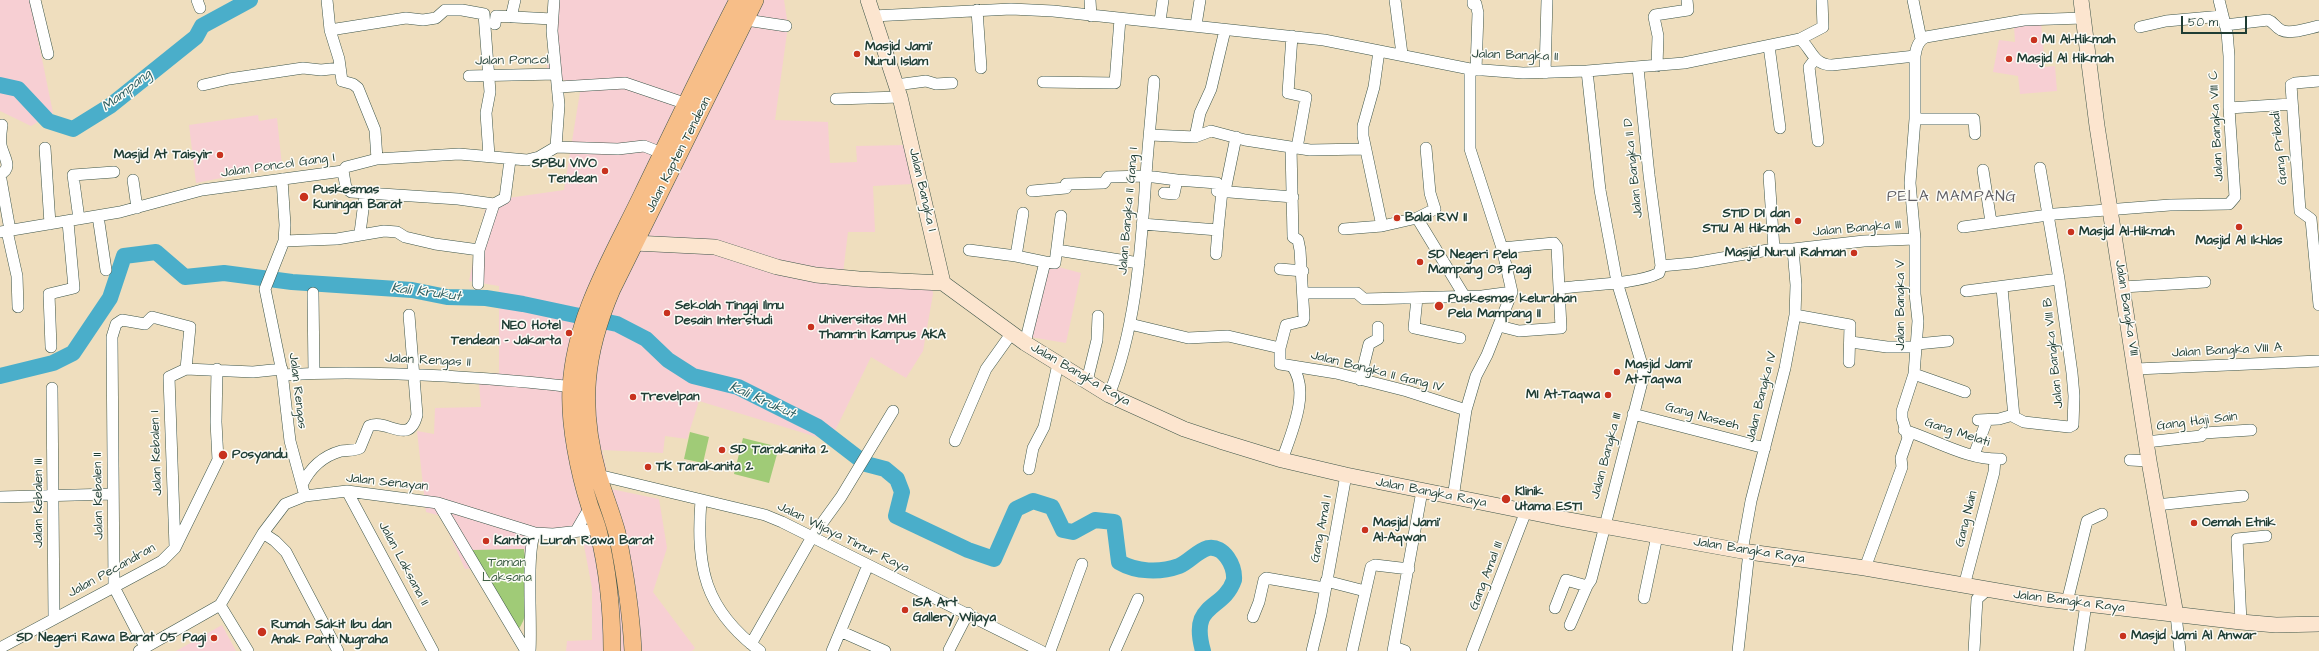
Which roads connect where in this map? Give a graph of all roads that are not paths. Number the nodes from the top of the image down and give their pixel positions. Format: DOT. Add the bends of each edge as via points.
graph roads {
  1 [pos="35,0"];
  2 [pos="327,0"];
  3 [pos="515,0"];
  4 [pos="554,0"];
  5 [pos="738,0"];
  6 [pos="755,0"];
  7 [pos="868,0"];
  8 [pos="1090,0"];
  9 [pos="1163,0"];
  10 [pos="1200,0"];
  11 [pos="1395,0"];
  12 [pos="1472,0"];
  13 [pos="1547,0"];
  14 [pos="1687,0"];
  15 [pos="1822,0"];
  16 [pos="1913,0"];
  17 [pos="2081,0"];
  18 [pos="2219,0"];
  19 [pos="977,10"];
  20 [pos="874,16"];
  21 [pos="1091,16"];
  22 [pos="512,17"];
  23 [pos="2083,18"];
  24 [pos="552,19"];
  25 [pos="1120,19"];
  26 [pos="746,20"];
  27 [pos="2223,20"];
  28 [pos="1160,21"];
  29 [pos="495,24"];
  30 [pos="1196,25"];
  31 [pos="786,26"];
  32 [pos="2319,26"];
  33 [pos="2140,27"];
  34 [pos="330,30"];
  35 [pos="1225,30"];
  36 [pos="1292,36"];
  37 [pos="1800,39"];
  38 [pos="1921,39"];
  39 [pos="1769,46"];
  40 [pos="1380,51"];
  41 [pos="48,54"];
  42 [pos="1402,54"];
  43 [pos="1915,56"];
  44 [pos="1815,59"];
  45 [pos="1658,66"];
  46 [pos="340,68"];
  47 [pos="981,68"];
  48 [pos="1638,68"];
  49 [pos="1473,69"];
  50 [pos="1587,71"];
  51 [pos="1545,72"];
  52 [pos="556,74"];
  53 [pos="488,75"];
  54 [pos="469,76"];
  55 [pos="1154,81"];
  56 [pos="2319,81"];
  57 [pos="1043,82"];
  58 [pos="952,83"];
  59 [pos="203,85"];
  60 [pos="559,87"];
  61 [pos="898,91"];
  62 [pos="836,99"];
  63 [pos="687,104"];
  64 [pos="2292,104"];
  65 [pos="2229,108"];
  66 [pos="1915,119"];
  67 [pos="2,125"];
  68 [pos="1780,128"];
  69 [pos="1975,134"];
  70 [pos="1150,135"];
  71 [pos="1195,137"];
  72 [pos="1236,137"];
  73 [pos="1818,141"];
  74 [pos="556,146"];
  75 [pos="1294,147"];
  76 [pos="45,148"];
  77 [pos="1426,148"];
  78 [pos="1364,149"];
  79 [pos="662,153"];
  80 [pos="489,156"];
  81 [pos="377,159"];
  82 [pos="510,160"];
  83 [pos="2040,168"];
  84 [pos="1983,170"];
  85 [pos="343,171"];
  86 [pos="114,172"];
  87 [pos="1146,176"];
  88 [pos="1769,176"];
  89 [pos="282,179"];
  90 [pos="133,180"];
  91 [pos="1177,180"];
  92 [pos="1032,191"];
  93 [pos="1223,191"];
  94 [pos="1164,193"];
  95 [pos="365,194"];
  96 [pos="1293,197"];
  97 [pos="494,204"];
  98 [pos="137,208"];
  99 [pos="2111,210"];
  100 [pos="1023,213"];
  101 [pos="98,216"];
  102 [pos="1061,216"];
  103 [pos="2048,216"];
  104 [pos="1417,218"];
  105 [pos="79,219"];
  106 [pos="68,222"];
  107 [pos="1991,222"];
  108 [pos="50,224"];
  109 [pos="1142,224"];
  110 [pos="1382,226"];
  111 [pos="1344,228"];
  112 [pos="1963,228"];
  113 [pos="1218,230"];
  114 [pos="6,231"];
  115 [pos="360,233"];
  116 [pos="1916,239"];
  117 [pos="284,240"];
  118 [pos="634,243"];
  119 [pos="1502,248"];
  120 [pos="1774,249"];
  121 [pos="1793,249"];
  122 [pos="479,250"];
  123 [pos="969,250"];
  124 [pos="1057,250"];
  125 [pos="1216,254"];
  126 [pos="1016,256"];
  127 [pos="1045,262"];
  128 [pos="1139,263"];
  129 [pos="1661,266"];
  130 [pos="1280,269"];
  131 [pos="106,270"];
  132 [pos="1303,271"];
  133 [pos="2059,279"];
  134 [pos="1617,282"];
  135 [pos="2205,282"];
  136 [pos="943,283"];
  137 [pos="478,284"];
  138 [pos="2123,287"];
  139 [pos="1561,288"];
  140 [pos="2002,288"];
  141 [pos="1966,291"];
  142 [pos="1512,292"];
  143 [pos="313,293"];
  144 [pos="1304,293"];
  145 [pos="1465,297"];
  146 [pos="1417,298"];
  147 [pos="2319,298"];
  148 [pos="2319,305"];
  149 [pos="18,307"];
  150 [pos="596,308"];
  151 [pos="410,315"];
  152 [pos="1795,315"];
  153 [pos="1098,316"];
  154 [pos="1130,324"];
  155 [pos="1499,326"];
  156 [pos="1378,327"];
  157 [pos="588,333"];
  158 [pos="1011,334"];
  159 [pos="1460,338"];
  160 [pos="1948,341"];
  161 [pos="1851,342"];
  162 [pos="1025,343"];
  163 [pos="1917,345"];
  164 [pos="51,347"];
  165 [pos="1280,348"];
  166 [pos="2319,361"];
  167 [pos="1849,362"];
  168 [pos="1058,364"];
  169 [pos="1292,366"];
  170 [pos="186,369"];
  171 [pos="217,369"];
  172 [pos="2136,369"];
  173 [pos="282,372"];
  174 [pos="314,373"];
  175 [pos="415,374"];
  176 [pos="1914,374"];
  177 [pos="1360,380"];
  178 [pos="1087,382"];
  179 [pos="571,387"];
  180 [pos="52,388"];
  181 [pos="1965,392"];
  182 [pos="1109,394"];
  183 [pos="1466,410"];
  184 [pos="893,411"];
  185 [pos="1633,414"];
  186 [pos="2013,415"];
  187 [pos="1904,430"];
  188 [pos="2251,430"];
  189 [pos="955,441"];
  190 [pos="2146,442"];
  191 [pos="1765,448"];
  192 [pos="1974,455"];
  193 [pos="1998,459"];
  194 [pos="1282,460"];
  195 [pos="2130,460"];
  196 [pos="2149,461"];
  197 [pos="1029,469"];
  198 [pos="598,475"];
  199 [pos="1346,475"];
  200 [pos="304,490"];
  201 [pos="347,491"];
  202 [pos="1422,491"];
  203 [pos="113,494"];
  204 [pos="53,495"];
  205 [pos="2243,496"];
  206 [pos="0,497"];
  207 [pos="1453,498"];
  208 [pos="701,500"];
  209 [pos="438,503"];
  210 [pos="2156,505"];
  211 [pos="590,507"];
  212 [pos="1526,511"];
  213 [pos="2102,514"];
  214 [pos="1604,525"];
  215 [pos="598,529"];
  216 [pos="576,531"];
  217 [pos="263,533"];
  218 [pos="535,533"];
  219 [pos="1657,536"];
  220 [pos="2266,536"];
  221 [pos="812,537"];
  222 [pos="175,548"];
  223 [pos="1745,551"];
  224 [pos="1082,564"];
  225 [pos="868,565"];
  226 [pos="1865,568"];
  227 [pos="1409,570"];
  228 [pos="1325,585"];
  229 [pos="1587,586"];
  230 [pos="1964,586"];
  231 [pos="114,587"];
  232 [pos="1365,591"];
  233 [pos="1986,591"];
  234 [pos="1644,598"];
  235 [pos="1138,600"];
  236 [pos="2067,602"];
  237 [pos="2086,604"];
  238 [pos="220,605"];
  239 [pos="1555,608"];
  240 [pos="968,613"];
  241 [pos="2176,615"];
  242 [pos="1253,617"];
  243 [pos="54,618"];
  244 [pos="2241,622"];
  245 [pos="2319,624"];
  246 [pos="1570,625"];
  247 [pos="842,632"];
  248 [pos="0,648"];
  249 [pos="756,648"];
  250 [pos="142,649"];
  251 [pos="949,650"];
  252 [pos="1397,650"];
  253 [pos="248,651"];
  254 [pos="338,651"];
  255 [pos="433,651"];
  256 [pos="526,651"];
  257 [pos="530,651"];
  258 [pos="612,651"];
  259 [pos="633,651"];
  260 [pos="832,651"];
  261 [pos="885,651"];
  262 [pos="1041,651"];
  263 [pos="1050,651"];
  264 [pos="1116,651"];
  265 [pos="1312,651"];
  266 [pos="1352,651"];
  267 [pos="1472,651"];
  268 [pos="1738,651"];
  269 [pos="1974,651"];
  270 [pos="2079,651"];
  271 [pos="2180,651"];
  1 -- 41 [label="street"];
  2 -- 34 [label="street"];
  3 -- 22 [label="street"];
  4 -- 24 [label="street, Jalan Poncol"];
  5 -- 63 [label="main road, Jalan Kapten Tendean"];
  6 -- 26 [label="main road, Jalan Kapten Tendean"];
  7 -- 20 [label="street, Jalan Bangka I"];
  8 -- 21 [label="street"];
  9 -- 28 [label="street"];
  10 -- 30 [label="street"];
  11 -- 42 [label="street"];
  12 -- 49 [label="street" via="1478,13"];
  13 -- 51 [label="street"];
  14 -- 45 [label="street" via="1688,10 1654,17 1658,36"];
  15 -- 37 [label="street, Jalan Bangka II" via="1823,27"];
  16 -- 38 [label="street"];
  17 -- 23 [label="street, Jalan Bangka VIII"];
  18 -- 27 [label="street, Jalan Bangka VIII C"];
  19 -- 20 [label="street, Jalan Bangka II"];
  19 -- 21 [label="street, Jalan Bangka II" via="1029,9"];
  19 -- 47 [label="street"];
  20 -- 61 [label="street, Jalan Bangka I"];
  21 -- 25 [label="street, Jalan Bangka II"];
  22 -- 24 [label="street"];
  22 -- 29 [label="street" via="495,17"];
  23 -- 38 [label="street" via="2024,20"];
  23 -- 99 [label="street, Jalan Bangka VIII"];
  24 -- 52 [label="street, Jalan Poncol"];
  25 -- 28 [label="street, Jalan Bangka II"];
  25 -- 57 [label="street" via="1115,83"];
  26 -- 31 [label="street"];
  26 -- 118 [label="main road, Jalan Kapten Tendean"];
  27 -- 32 [label="street" via="2268,20 2280,30 2287,31"];
  27 -- 33 [label="street" via="2166,21"];
  27 -- 65 [label="street, Jalan Bangka VIII C" via="2229,56"];
  28 -- 30 [label="street, Jalan Bangka II"];
  30 -- 35 [label="street, Jalan Bangka II"];
  34 -- 46 [label="street"];
  34 -- 53 [label="street" via="406,18 436,18 445,10 484,14"];
  35 -- 36 [label="street, Jalan Bangka II"];
  35 -- 71 [label="street" via="1216,72 1200,113"];
  36 -- 40 [label="street, Jalan Bangka II"];
  36 -- 75 [label="street" via="1288,93 1306,97"];
  37 -- 39 [label="street, Jalan Bangka II"];
  37 -- 44 [label="street"];
  38 -- 43 [label="street"];
  39 -- 45 [label="street, Jalan Bangka II" via="1717,58"];
  39 -- 68 [label="street"];
  40 -- 42 [label="street, Jalan Bangka II"];
  40 -- 78 [label="street" via="1374,87 1363,126"];
  42 -- 49 [label="street, Jalan Bangka II"];
  43 -- 44 [label="street" via="1832,65"];
  43 -- 66 [label="street, Jalan Bangka V"];
  44 -- 73 [label="street" via="1809,67"];
  45 -- 48 [label="street, Jalan Bangka II"];
  46 -- 59 [label="street" via="303,68"];
  46 -- 81 [label="street" via="342,81 358,88 375,130"];
  48 -- 50 [label="street, Jalan Bangka II"];
  48 -- 129 [label="street, Jalan Bangka II D" via="1649,182"];
  49 -- 51 [label="street, Jalan Bangka II"];
  49 -- 119 [label="street" via="1470,149"];
  50 -- 51 [label="street, Jalan Bangka II"];
  50 -- 134 [label="street, Jalan Bangka III" via="1600,190"];
  52 -- 53 [label="street, Jalan Poncol"];
  52 -- 60 [label="street, Jalan Poncol"];
  53 -- 54 [label="street, Jalan Poncol"];
  53 -- 80 [label="street" via="490,92 486,113"];
  55 -- 70 [label="street"];
  56 -- 64 [label="street" via="2292,84"];
  58 -- 61 [label="street" via="936,84 926,81"];
  60 -- 63 [label="street" via="625,83"];
  60 -- 74 [label="street, Jalan Poncol"];
  61 -- 62 [label="street"];
  61 -- 136 [label="street, Jalan Bangka I"];
  63 -- 79 [label="main road, Jalan Kapten Tendean"];
  64 -- 65 [label="street, Gang Pribadi"];
  64 -- 147 [label="street, Gang Pribadi" via="2300,211 2311,219"];
  65 -- 99 [label="street, Jalan Bangka VIII C" via="2235,197 2229,204"];
  66 -- 69 [label="street" via="1974,119"];
  66 -- 116 [label="street, Jalan Bangka V" via="1910,183"];
  67 -- 114 [label="street" via="1,145 8,165 0,174"];
  70 -- 71 [label="street, Jalan Bangka II Gang I"];
  70 -- 87 [label="street, Jalan Bangka II Gang I"];
  71 -- 72 [label="street, Jalan Bangka II Gang I" via="1211,131"];
  72 -- 75 [label="street, Jalan Bangka II Gang I"];
  72 -- 93 [label="street"];
  74 -- 79 [label="street" via="618,149 644,146"];
  74 -- 82 [label="street, Jalan Poncol Gang I" via="534,159"];
  75 -- 78 [label="street, Jalan Bangka II Gang I" via="1310,150"];
  75 -- 96 [label="street"];
  76 -- 108 [label="street"];
  77 -- 104 [label="street" via="1430,193 1435,209"];
  78 -- 110 [label="street"];
  79 -- 150 [label="main road, Jalan Kapten Tendean" via="598,282"];
  80 -- 81 [label="street, Jalan Poncol Gang I" via="459,154"];
  80 -- 82 [label="street, Jalan Poncol Gang I"];
  81 -- 85 [label="street, Jalan Poncol Gang I" via="346,167"];
  82 -- 97 [label="street" via="505,198"];
  83 -- 103 [label="street, Jalan Bangka VIII B"];
  84 -- 107 [label="street"];
  85 -- 89 [label="street, Jalan Poncol Gang I"];
  85 -- 95 [label="street" via="348,191"];
  86 -- 105 [label="street" via="73,175"];
  87 -- 91 [label="street"];
  87 -- 92 [label="street" via="1108,177 1104,183 1066,184 1066,188"];
  87 -- 109 [label="street, Jalan Bangka II Gang I"];
  88 -- 120 [label="street"];
  89 -- 98 [label="street, Jalan Poncol Gang I" via="202,190"];
  89 -- 117 [label="street"];
  90 -- 98 [label="street"];
  91 -- 93 [label="street" via="1217,183 1217,191"];
  91 -- 94 [label="street" via="1174,194"];
  93 -- 96 [label="street"];
  93 -- 113 [label="street"];
  95 -- 97 [label="street" via="452,198"];
  95 -- 115 [label="street"];
  96 -- 132 [label="street" via="1293,237 1298,240"];
  97 -- 122 [label="street"];
  98 -- 101 [label="street, Jalan Poncol Gang I"];
  99 -- 103 [label="street"];
  99 -- 138 [label="street, Jalan Bangka VIII"];
  100 -- 126 [label="street"];
  101 -- 105 [label="street, Jalan Poncol Gang I"];
  101 -- 131 [label="street"];
  102 -- 124 [label="street"];
  103 -- 107 [label="street"];
  103 -- 133 [label="street, Jalan Bangka VIII B"];
  104 -- 110 [label="street"];
  104 -- 145 [label="street"];
  105 -- 106 [label="street, Jalan Poncol Gang I"];
  106 -- 108 [label="street, Jalan Poncol Gang I"];
  106 -- 164 [label="street" via="74,288 48,294"];
  107 -- 112 [label="street"];
  108 -- 114 [label="street, Jalan Poncol Gang I"];
  109 -- 113 [label="street"];
  109 -- 128 [label="street, Jalan Bangka II Gang I"];
  110 -- 111 [label="street"];
  113 -- 125 [label="street"];
  114 -- 149 [label="street" via="16,272"];
  115 -- 117 [label="street" via="337,239"];
  115 -- 122 [label="street" via="397,232 405,237 435,244"];
  116 -- 121 [label="street, Jalan Bangka III" via="1864,240"];
  116 -- 163 [label="street, Jalan Bangka V"];
  117 -- 173 [label="street, Jalan Rengas" via="265,289"];
  118 -- 136 [label="street" via="715,247 777,267 816,275"];
  118 -- 150 [label="main road, Jalan Kapten Tendean"];
  119 -- 139 [label="street" via="1554,243 1557,247"];
  119 -- 142 [label="street"];
  120 -- 121 [label="street, Jalan Bangka III"];
  120 -- 129 [label="street, Jalan Bangka III" via="1694,264"];
  121 -- 152 [label="street, Jalan Bangka IV"];
  122 -- 137 [label="street"];
  123 -- 126 [label="street"];
  124 -- 127 [label="street" via="1055,263"];
  124 -- 128 [label="street"];
  126 -- 127 [label="street"];
  127 -- 162 [label="street"];
  128 -- 154 [label="street, Jalan Bangka II Gang I"];
  129 -- 134 [label="street" via="1659,273 1653,276"];
  130 -- 132 [label="street"];
  132 -- 144 [label="street"];
  133 -- 140 [label="street, Jalan Bangka VIII B"];
  133 -- 186 [label="street, Jalan Bangka VIII B" via="2072,373 2073,425 2053,427 2024,422"];
  134 -- 139 [label="street"];
  134 -- 185 [label="street, Jalan Bangka III" via="1643,368 1643,378"];
  135 -- 138 [label="street"];
  136 -- 158 [label="street, Jalan Bangka Raya"];
  138 -- 172 [label="street, Jalan Bangka VIII"];
  139 -- 155 [label="street" via="1561,328 1519,331"];
  140 -- 141 [label="street, Jalan Bangka VIII B"];
  140 -- 186 [label="street"];
  142 -- 145 [label="street"];
  142 -- 155 [label="street"];
  143 -- 174 [label="street"];
  144 -- 146 [label="street" via="1357,293 1364,299"];
  144 -- 165 [label="street" via="1303,321 1286,325"];
  145 -- 146 [label="street"];
  146 -- 159 [label="street" via="1414,328"];
  147 -- 148 [label="street"];
  150 -- 157 [label="main road"];
  151 -- 175 [label="street"];
  152 -- 161 [label="street" via="1850,326"];
  152 -- 191 [label="street, Jalan Bangka IV"];
  153 -- 178 [label="street" via="1097,340"];
  154 -- 165 [label="street" via="1188,338 1228,336"];
  154 -- 182 [label="street, Jalan Bangka II Gang I" via="1118,372"];
  155 -- 183 [label="street" via="1476,376"];
  156 -- 177 [label="street" via="1378,339 1369,344"];
  157 -- 179 [label="main road"];
  157 -- 198 [label="main road" via="586,405"];
  158 -- 162 [label="street, Jalan Bangka Raya"];
  158 -- 189 [label="street" via="986,369"];
  160 -- 163 [label="street"];
  161 -- 163 [label="street" via="1887,347"];
  161 -- 167 [label="street"];
  162 -- 168 [label="street, Jalan Bangka Raya"];
  163 -- 176 [label="street, Jalan Bangka V"];
  165 -- 169 [label="street, Jalan Bangka II Gang IV" via="1280,364"];
  166 -- 172 [label="street, Jalan Bangka VIII A"];
  168 -- 178 [label="street, Jalan Bangka Raya"];
  168 -- 197 [label="street" via="1044,427 1033,448"];
  169 -- 177 [label="street, Jalan Bangka II Gang IV"];
  169 -- 194 [label="street" via="1301,385 1295,423"];
  170 -- 171 [label="street, Jalan Rengas II"];
  170 -- 203 [label="street, Jalan Kebalen II" via="190,327 152,318 145,324 119,321 116,324 112,337"];
  170 -- 222 [label="street, Jalan Kebalen I" via="169,377"];
  171 -- 173 [label="street, Jalan Rengas II"];
  171 -- 222 [label="street, Jalan Pecandran" via="218,460"];
  172 -- 190 [label="street, Jalan Bangka VIII"];
  173 -- 174 [label="street, Jalan Rengas II"];
  173 -- 200 [label="street, Jalan Rengas" via="290,442"];
  174 -- 175 [label="street, Jalan Rengas II"];
  175 -- 179 [label="street, Jalan Rengas II"];
  175 -- 200 [label="street" via="415,424 410,429 402,430 368,426 360,448 326,458 309,472"];
  176 -- 181 [label="street"];
  176 -- 187 [label="street, Jalan Bangka V" via="1902,411"];
  177 -- 183 [label="street, Jalan Bangka II Gang IV"];
  178 -- 182 [label="street, Jalan Bangka Raya"];
  179 -- 211 [label="main road" via="577,446"];
  180 -- 204 [label="street, Jalan Kebalen III"];
  182 -- 194 [label="street, Jalan Bangka Raya" via="1184,429"];
  183 -- 207 [label="street"];
  184 -- 221 [label="street" via="868,454"];
  185 -- 191 [label="street, Gang Naseeh"];
  185 -- 214 [label="street, Jalan Bangka III"];
  186 -- 192 [label="street" via="1983,420"];
  187 -- 192 [label="street, Gang Melati"];
  187 -- 226 [label="street, Jalan Bangka V" via="1908,438 1901,458 1902,467"];
  188 -- 190 [label="street, Gang Haji Sain" via="2204,433 2201,436"];
  190 -- 196 [label="street, Jalan Bangka VIII"];
  191 -- 223 [label="street, Jalan Bangka IV" via="1751,501"];
  192 -- 193 [label="street, Gang Melati"];
  193 -- 230 [label="street, Gang Nain"];
  194 -- 199 [label="street, Jalan Bangka Raya"];
  195 -- 196 [label="street"];
  196 -- 210 [label="street, Jalan Bangka VIII"];
  198 -- 208 [label="street, Jalan Wijaya Timur Raya"];
  198 -- 259 [label="main road" via="616,532 627,587"];
  199 -- 202 [label="street, Jalan Bangka Raya"];
  199 -- 228 [label="street, Gang Amal I"];
  200 -- 201 [label="street, Jalan Senayan"];
  200 -- 217 [label="street, Jalan Senayan" via="285,504"];
  201 -- 209 [label="street, Jalan Senayan"];
  201 -- 255 [label="street, Jalan Laksana II"];
  202 -- 207 [label="street, Jalan Bangka Raya"];
  202 -- 227 [label="street"];
  203 -- 204 [label="street"];
  203 -- 231 [label="street, Jalan Kebalen II"];
  204 -- 206 [label="street"];
  204 -- 243 [label="street, Jalan Kebalen III"];
  205 -- 210 [label="street"];
  207 -- 212 [label="street, Jalan Bangka Raya"];
  208 -- 221 [label="street, Jalan Wijaya Timur Raya" via="764,515"];
  208 -- 249 [label="street" via="698,534 704,577 710,595 723,616"];
  209 -- 218 [label="street, Jalan Senayan"];
  209 -- 256 [label="street"];
  210 -- 241 [label="street, Jalan Bangka VIII"];
  211 -- 215 [label="main road"];
  211 -- 216 [label="street"];
  212 -- 214 [label="street, Jalan Bangka Raya"];
  212 -- 267 [label="street, Gang Amal III"];
  213 -- 236 [label="street" via="2087,521"];
  214 -- 219 [label="street, Jalan Bangka Raya"];
  214 -- 229 [label="street, Jalan Bangka III" via="1591,580"];
  215 -- 216 [label="street, Jalan Senayan"];
  215 -- 258 [label="main road" via="610,600"];
  216 -- 218 [label="street, Jalan Senayan"];
  217 -- 238 [label="street, Jalan Senayan"];
  217 -- 254 [label="street" via="286,552"];
  218 -- 257 [label="street" via="531,549"];
  219 -- 223 [label="street, Jalan Bangka Raya"];
  219 -- 234 [label="street"];
  220 -- 244 [label="street" via="2237,539"];
  221 -- 225 [label="street, Jalan Wijaya Timur Raya"];
  221 -- 249 [label="street"];
  222 -- 231 [label="street, Jalan Pecandran" via="162,561"];
  223 -- 226 [label="street, Jalan Bangka Raya"];
  223 -- 268 [label="street, Jalan Bangka IV"];
  224 -- 263 [label="street"];
  225 -- 240 [label="street, Jalan Wijaya Timur Raya" via="934,599"];
  225 -- 247 [label="street"];
  226 -- 230 [label="street, Jalan Bangka Raya"];
  227 -- 232 [label="street" via="1373,565"];
  227 -- 252 [label="street"];
  228 -- 232 [label="street"];
  228 -- 242 [label="street" via="1266,578"];
  228 -- 265 [label="street, Gang Amal I"];
  229 -- 239 [label="street" via="1566,580"];
  229 -- 246 [label="street, Jalan Bangka III"];
  230 -- 233 [label="street, Jalan Bangka Raya"];
  231 -- 243 [label="street, Jalan Pecandran"];
  231 -- 250 [label="street, Jalan Kebalen II"];
  232 -- 266 [label="street"];
  233 -- 236 [label="street, Jalan Bangka Raya"];
  233 -- 269 [label="street" via="1977,600"];
  235 -- 264 [label="street"];
  236 -- 237 [label="street, Jalan Bangka Raya"];
  237 -- 241 [label="street, Jalan Bangka Raya"];
  237 -- 270 [label="street"];
  238 -- 250 [label="street, Jalan Senayan"];
  238 -- 253 [label="street"];
  240 -- 251 [label="street"];
  240 -- 262 [label="street, Jalan Wijaya Timur Raya"];
  241 -- 244 [label="street, Jalan Bangka Raya"];
  241 -- 271 [label="street"];
  243 -- 248 [label="street, Jalan Pecandran"];
  244 -- 245 [label="street, Jalan Bangka Raya" via="2276,625"];
  247 -- 260 [label="street"];
  247 -- 261 [label="street"];
}
